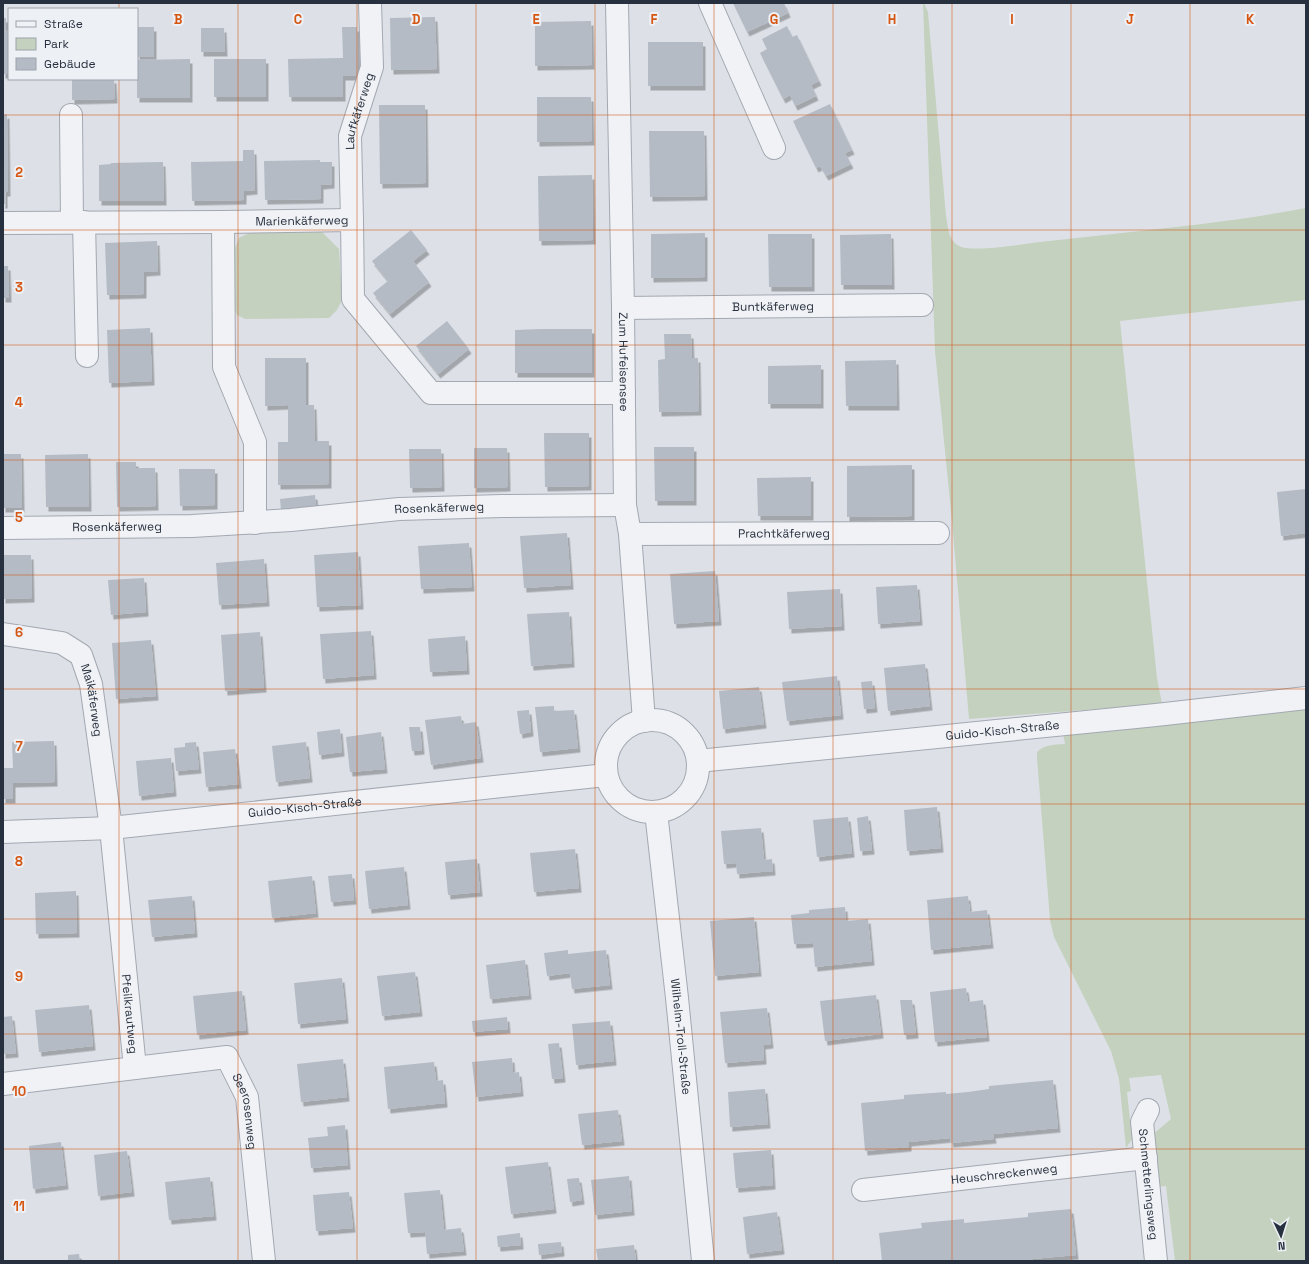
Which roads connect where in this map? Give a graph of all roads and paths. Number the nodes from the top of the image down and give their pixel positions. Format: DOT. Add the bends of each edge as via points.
graph roads {
  1 [pos="370,3"];
  2 [pos="617,3"];
  3 [pos="710,3"];
  4 [pos="71,115"];
  5 [pos="774,148"];
  6 [pos="352,220"];
  7 [pos="3,222"];
  8 [pos="78,222"];
  9 [pos="223,222"];
  10 [pos="922,304"];
  11 [pos="623,308"];
  12 [pos="88,356"];
  13 [pos="624,393"];
  14 [pos="625,505"];
  15 [pos="254,523"];
  16 [pos="3,528"];
  17 [pos="938,533"];
  18 [pos="630,534"];
  19 [pos="3,634"];
  20 [pos="1306,698"];
  21 [pos="644,721"];
  22 [pos="698,761"];
  23 [pos="606,775"];
  24 [pos="656,812"];
  25 [pos="111,828"];
  26 [pos="3,832"];
  27 [pos="134,1068"];
  28 [pos="3,1084"];
  29 [pos="1148,1110"];
  30 [pos="1146,1158"];
  31 [pos="863,1190"];
  32 [pos="264,1261"];
  33 [pos="703,1261"];
  34 [pos="1156,1261"];
  1 -- 6 [label="street, Laufkäferweg" via="372,67 350,136"];
  2 -- 11 [label="street, Zum Hufeisensee"];
  3 -- 5 [label="street"];
  4 -- 8 [label="street"];
  6 -- 9 [label="street, Marienkäferweg"];
  6 -- 13 [label="street, Marienkäferweg" via="353,299 431,393"];
  7 -- 8 [label="street, Marienkäferweg"];
  8 -- 9 [label="street, Marienkäferweg"];
  8 -- 12 [label="street"];
  9 -- 15 [label="street" via="224,367 255,442"];
  10 -- 11 [label="street, Buntkäferweg"];
  11 -- 13 [label="street, Zum Hufeisensee"];
  13 -- 14 [label="street, Zum Hufeisensee"];
  14 -- 15 [label="street, Rosenkäferweg" via="399,509"];
  14 -- 18 [label="street, Zum Hufeisensee"];
  15 -- 16 [label="street, Rosenkäferweg"];
  17 -- 18 [label="street, Prachtkäferweg"];
  18 -- 21 [label="street, Zum Hufeisensee"];
  19 -- 25 [label="street, Maikäferweg" via="62,643 81,655 91,684"];
  20 -- 22 [label="street, Guido-Kisch-Straße"];
  21 -- 22 [label="street" via="659,721 685,734 694,746"];
  21 -- 23 [label="street" via="630,726 619,734 610,746 606,760"];
  22 -- 24 [label="street" via="697,776 692,790 683,801 670,809"];
  23 -- 24 [label="street" via="619,799 642,812"];
  23 -- 25 [label="street, Guido-Kisch-Straße"];
  24 -- 33 [label="street, Wilhelm-Troll-Straße"];
  25 -- 26 [label="street, Guido-Kisch-Straße"];
  25 -- 27 [label="street, Pfeilkrautweg"];
  27 -- 28 [label="street, Pfeilkrautweg"];
  27 -- 32 [label="street, Seerosenweg" via="227,1057 247,1097"];
  29 -- 30 [label="street, Schmetterlingsweg" via="1142,1122"];
  30 -- 31 [label="street, Heuschreckenweg"];
  30 -- 34 [label="street, Schmetterlingsweg"];
}
